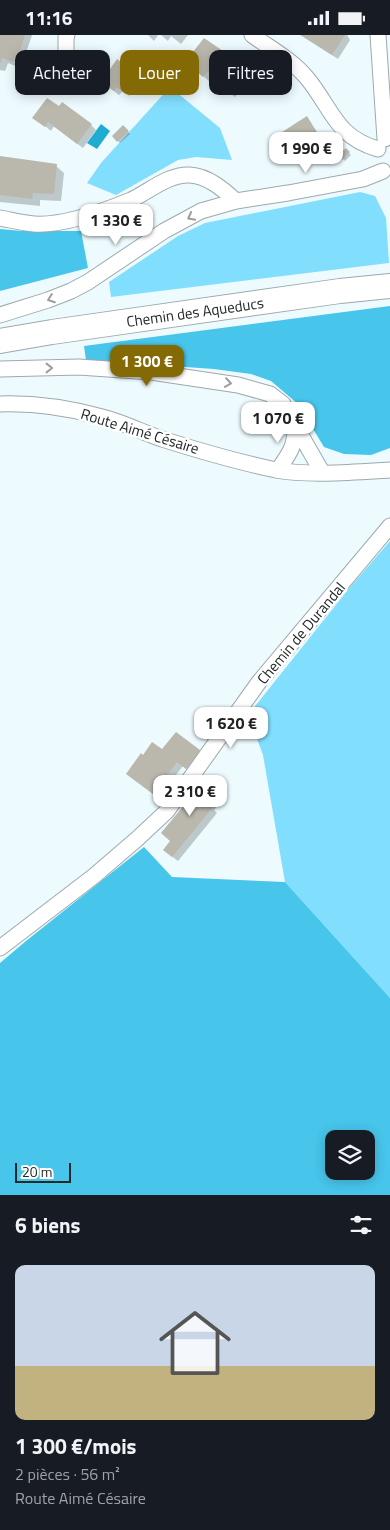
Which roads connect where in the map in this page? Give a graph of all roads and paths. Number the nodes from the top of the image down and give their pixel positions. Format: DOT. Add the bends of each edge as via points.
graph roads {
  1 [pos="67,35"];
  2 [pos="252,35"];
  3 [pos="378,35"];
  4 [pos="66,50"];
  5 [pos="384,141"];
  6 [pos="386,174"];
  7 [pos="236,201"];
  8 [pos="0,218"];
  9 [pos="390,286"];
  10 [pos="0,315"];
  11 [pos="0,341"];
  12 [pos="0,369"];
  13 [pos="0,404"];
  14 [pos="294,421"];
  15 [pos="278,470"];
  16 [pos="390,470"];
  17 [pos="322,472"];
  18 [pos="390,526"];
  19 [pos="0,949"];
  1 -- 4 [label="street"];
  2 -- 5 [label="street" via="306,77 342,129 364,145"];
  3 -- 5 [label="street"];
  5 -- 6 [label="street" via="377,157"];
  6 -- 7 [label="street"];
  7 -- 8 [label="street" via="202,177 183,175 132,199 76,218 35,224"];
  7 -- 10 [label="street, one-way" via="216,205 184,220 71,291"];
  9 -- 11 [label="main road, Chemin des Aqueducs"];
  12 -- 14 [label="street, one-way" via="79,367 151,372 238,385 270,394"];
  13 -- 15 [label="street, Route Aimé Césaire" via="36,405 102,417 162,439"];
  14 -- 15 [label="street" via="296,435 293,447"];
  14 -- 17 [label="street"];
  15 -- 17 [label="street, Route Aimé Césaire"];
  16 -- 17 [label="street, Route Aimé Césaire"];
  18 -- 19 [label="street, Chemin de Durandal" via="260,682 166,811 108,864"];
}
